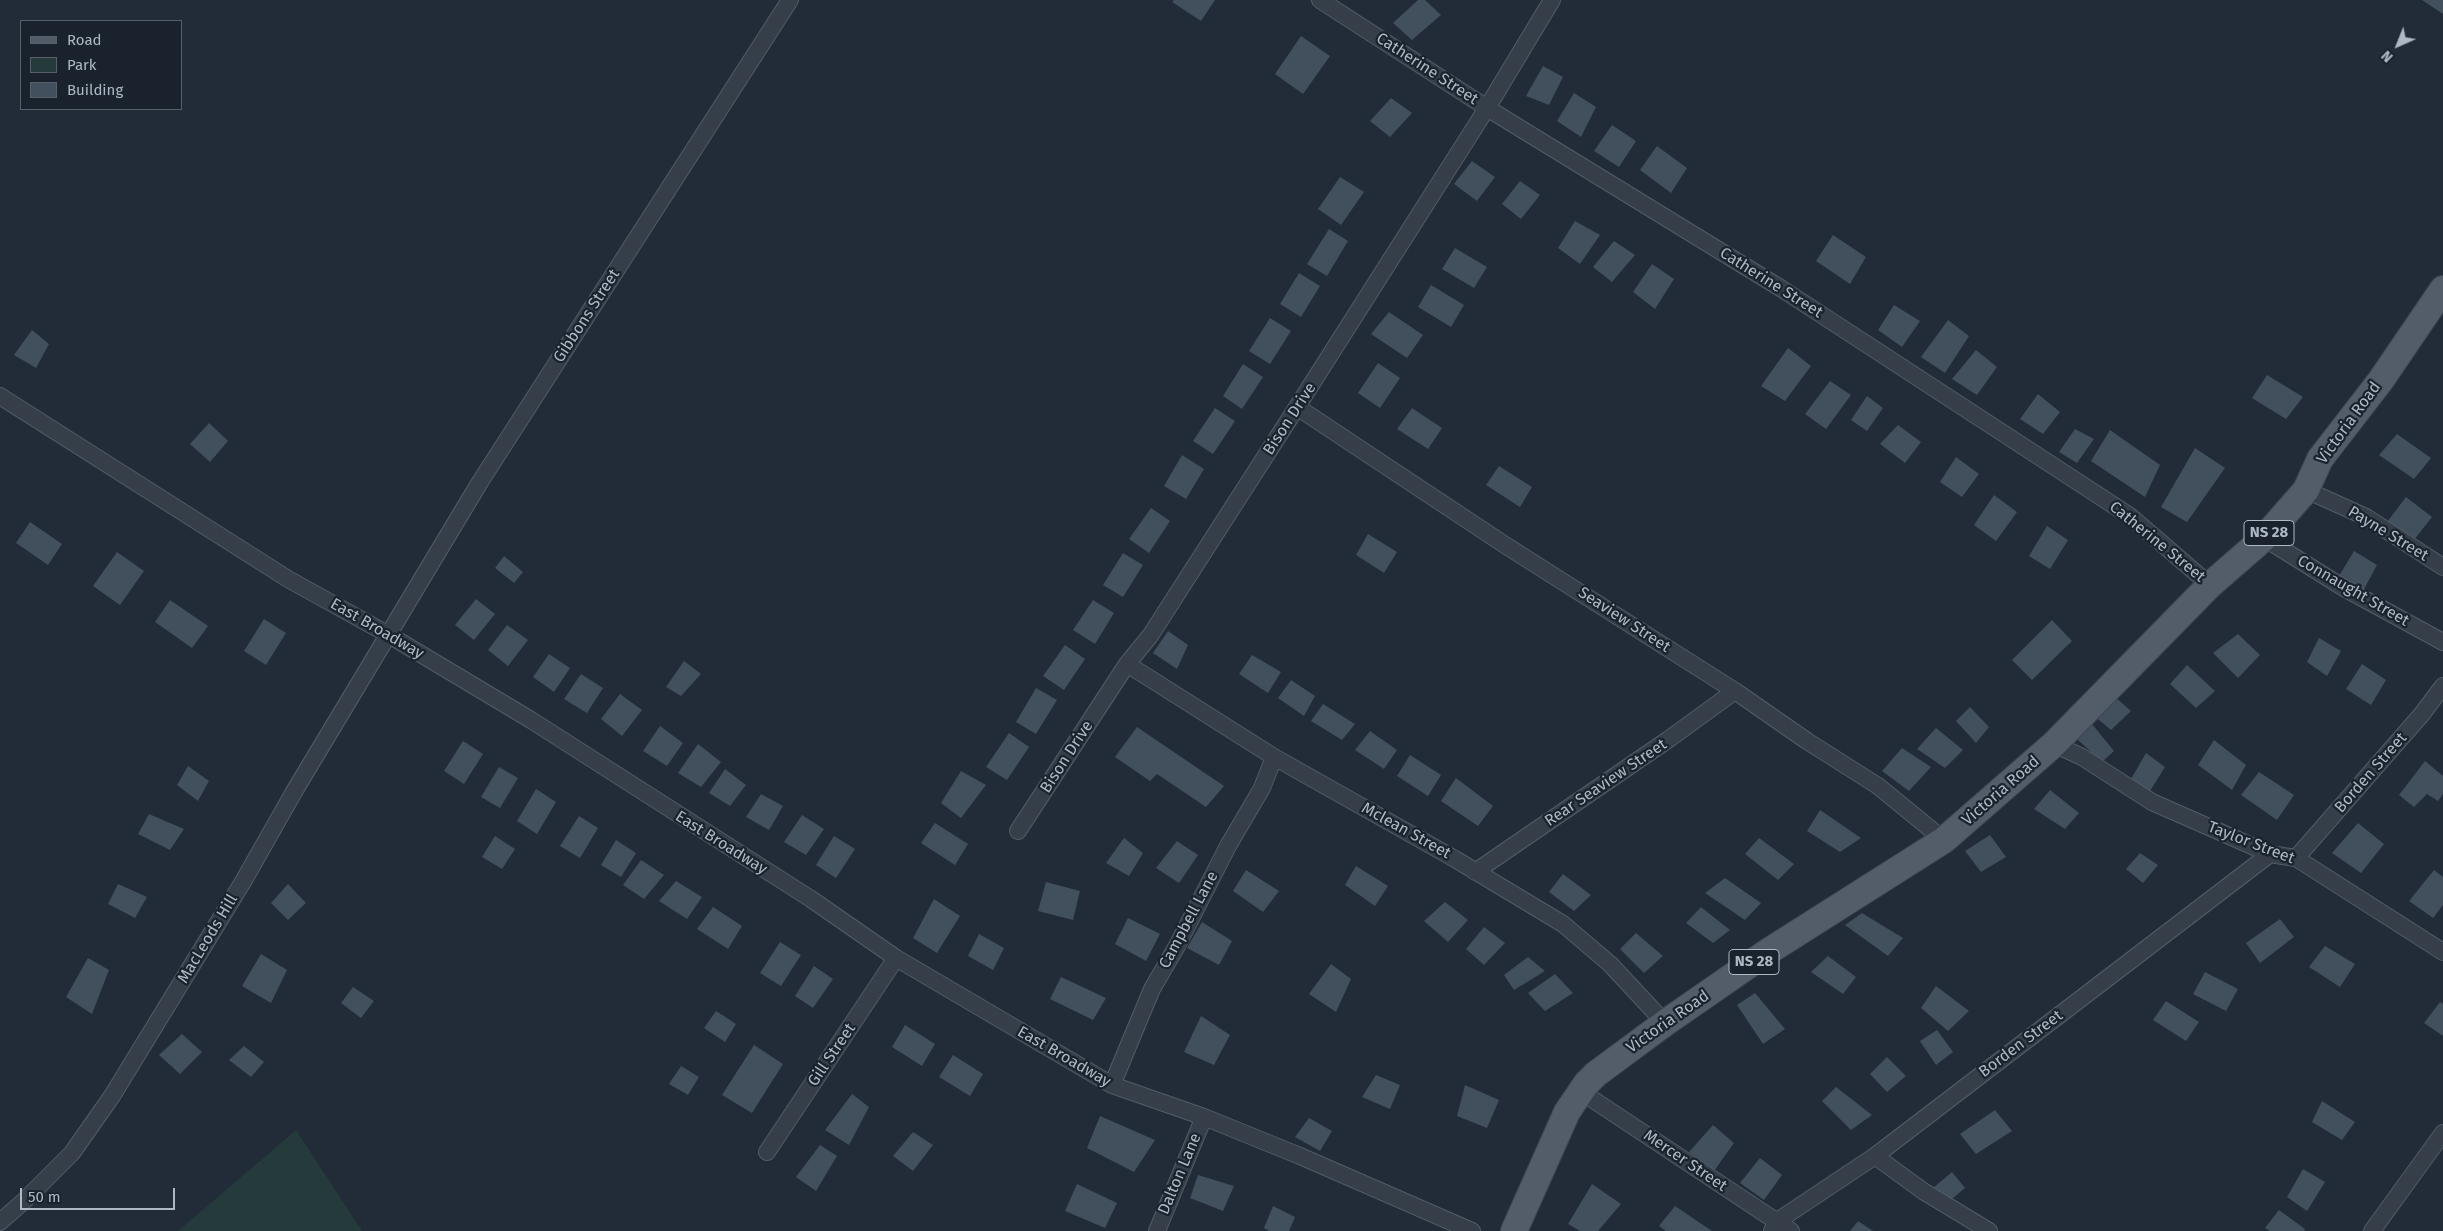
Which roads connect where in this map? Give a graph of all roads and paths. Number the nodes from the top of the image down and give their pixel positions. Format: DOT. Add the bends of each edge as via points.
graph roads {
  1 [pos="790,0"];
  2 [pos="1320,0"];
  3 [pos="1552,0"];
  4 [pos="1487,108"];
  5 [pos="2443,289"];
  6 [pos="0,396"];
  7 [pos="1298,407"];
  8 [pos="2306,490"];
  9 [pos="2264,538"];
  10 [pos="2443,567"];
  11 [pos="2210,585"];
  12 [pos="389,635"];
  13 [pos="2443,642"];
  14 [pos="1127,664"];
  15 [pos="2443,686"];
  16 [pos="1735,691"];
  17 [pos="2054,744"];
  18 [pos="1274,757"];
  19 [pos="1018,831"];
  20 [pos="1944,840"];
  21 [pos="2270,854"];
  22 [pos="2296,858"];
  23 [pos="1475,872"];
  24 [pos="2443,952"];
  25 [pos="896,958"];
  26 [pos="1665,1023"];
  27 [pos="1112,1085"];
  28 [pos="1580,1091"];
  29 [pos="1204,1117"];
  30 [pos="2443,1133"];
  31 [pos="767,1152"];
  32 [pos="1875,1156"];
  33 [pos="0,1222"];
  34 [pos="1774,1226"];
  35 [pos="1157,1231"];
  36 [pos="1472,1231"];
  37 [pos="1514,1231"];
  38 [pos="1791,1231"];
  39 [pos="1989,1231"];
  40 [pos="2372,1231"];
  1 -- 12 [label="street, Gibbons Street" via="480,482"];
  2 -- 4 [label="street, Catherine Street"];
  3 -- 4 [label="street, Bison Drive"];
  4 -- 7 [label="street, Bison Drive"];
  4 -- 11 [label="street, Catherine Street" via="1782,289 2130,516"];
  5 -- 8 [label="main road, Victoria Road / NS 28" via="2381,380 2320,459"];
  6 -- 12 [label="street, East Broadway" via="288,579"];
  7 -- 14 [label="street, Bison Drive" via="1150,636"];
  7 -- 16 [label="street, Seaview Street" via="1505,545"];
  8 -- 9 [label="main road, Victoria Road / NS 28"];
  8 -- 10 [label="street, Payne Street" via="2366,518"];
  9 -- 11 [label="main road, Victoria Road / NS 28"];
  9 -- 13 [label="street, Connaught Street" via="2344,588"];
  11 -- 17 [label="main road, Victoria Road / NS 28"];
  12 -- 25 [label="street, East Broadway" via="531,720 811,899"];
  12 -- 33 [label="street, MacLeods Hill" via="112,1096 72,1153"];
  14 -- 18 [label="street, Mclean Street"];
  14 -- 19 [label="street, Bison Drive"];
  15 -- 22 [label="street, Borden Street"];
  16 -- 20 [label="street, Seaview Street" via="1892,796"];
  16 -- 23 [label="street, Rear Seaview Street"];
  17 -- 20 [label="main road, Victoria Road / NS 28"];
  17 -- 21 [label="street, Taylor Street" via="2082,757 2152,802"];
  18 -- 23 [label="street, Mclean Street"];
  18 -- 27 [label="street, Campbell Lane" via="1262,788 1152,989"];
  20 -- 26 [label="main road, Victoria Road / NS 28" via="1769,951"];
  21 -- 22 [label="street, Taylor Street"];
  21 -- 32 [label="street, Borden Street"];
  22 -- 24 [label="street, Taylor Street"];
  23 -- 26 [label="street, Mclean Street" via="1563,924 1610,964"];
  25 -- 27 [label="street, East Broadway"];
  25 -- 31 [label="street, Gill Street"];
  26 -- 28 [label="main road, Victoria Road / NS 28" via="1596,1074"];
  27 -- 29 [label="street, East Broadway"];
  28 -- 34 [label="street, Mercer Street"];
  28 -- 37 [label="main road, Victoria Road / NS 28" via="1567,1112"];
  29 -- 35 [label="street, Dalton Lane"];
  29 -- 36 [label="street, East Broadway"];
  30 -- 40 [label="street"];
  32 -- 34 [label="street, Borden Street"];
  32 -- 39 [label="street" via="1923,1191"];
  34 -- 38 [label="street, Mercer Street"];
}
